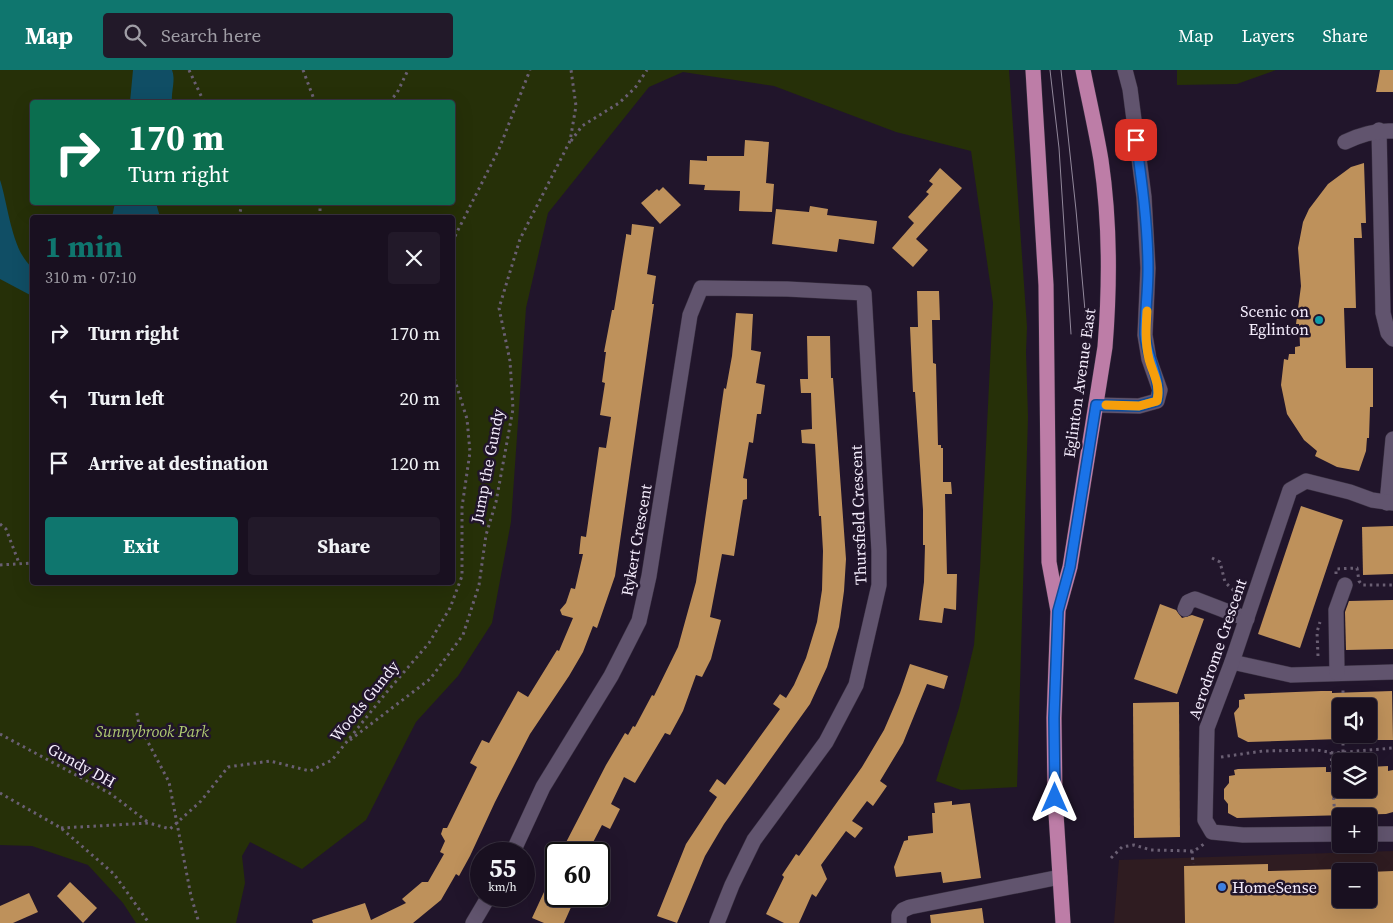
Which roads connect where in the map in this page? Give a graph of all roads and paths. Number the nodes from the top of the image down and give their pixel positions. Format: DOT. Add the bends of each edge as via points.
graph roads {
  1 [pos="189,70"];
  2 [pos="303,70"];
  3 [pos="408,70"];
  4 [pos="530,70"];
  5 [pos="571,70"];
  6 [pos="647,70"];
  7 [pos="1033,70"];
  8 [pos="1083,70"];
  9 [pos="1126,70"];
  10 [pos="203,100"];
  11 [pos="314,100"];
  12 [pos="391,100"];
  13 [pos="1386,130"];
  14 [pos="570,141"];
  15 [pos="1345,142"];
  16 [pos="455,236"];
  17 [pos="787,289"];
  18 [pos="1393,339"];
  19 [pos="455,381"];
  20 [pos="1096,405"];
  21 [pos="1393,438"];
  22 [pos="1390,503"];
  23 [pos="0,524"];
  24 [pos="1212,558"];
  25 [pos="18,563"];
  26 [pos="30,563"];
  27 [pos="0,565"];
  28 [pos="1345,585"];
  29 [pos="1236,593"];
  30 [pos="1185,609"];
  31 [pos="1058,611"];
  32 [pos="1247,619"];
  33 [pos="1232,662"];
  34 [pos="1393,672"];
  35 [pos="1338,673"];
  36 [pos="137,713"];
  37 [pos="0,734"];
  38 [pos="350,740"];
  39 [pos="1343,743"];
  40 [pos="1393,748"];
  41 [pos="1332,752"];
  42 [pos="1343,752"];
  43 [pos="1220,757"];
  44 [pos="0,793"];
  45 [pos="1336,808"];
  46 [pos="1205,820"];
  47 [pos="177,822"];
  48 [pos="149,823"];
  49 [pos="61,828"];
  50 [pos="1332,834"];
  51 [pos="1377,834"];
  52 [pos="1393,834"];
  53 [pos="518,842"];
  54 [pos="1192,851"];
  55 [pos="1111,858"];
  56 [pos="1193,864"];
  57 [pos="1060,877"];
  58 [pos="483,907"];
  59 [pos="149,923"];
  60 [pos="199,923"];
  61 [pos="473,923"];
  62 [pos="717,923"];
  63 [pos="899,923"];
  64 [pos="1063,923"];
  1 -- 10 [label="path"];
  2 -- 11 [label="path"];
  3 -- 12 [label="path"];
  4 -- 16 [label="path" via="499,149"];
  5 -- 14 [label="path, Jump the Gundy" via="576,106"];
  6 -- 14 [label="path" via="619,103 582,126"];
  7 -- 31 [label="main road, Eglinton Avenue East" via="1046,285 1049,562"];
  8 -- 20 [label="main road, Eglinton Avenue East" via="1101,160 1107,226 1108,310"];
  9 -- 20 [label="street" via="1144,197 1148,268 1145,335 1148,359 1160,390 1157,401 1149,404"];
  13 -- 15 [label="street" via="1358,135"];
  13 -- 18 [label="street" via="1383,313 1388,333"];
  14 -- 38 [label="path, Jump the Gundy" via="520,239 499,308 510,361 513,409 496,502 486,535 479,585 463,635 430,679"];
  17 -- 53 [label="street, Rykert Crescent" via="700,288 690,315 649,576 639,620 611,676 543,787"];
  17 -- 62 [label="street, Thursfield Crescent" via="864,293 879,585 856,685 826,742 754,840"];
  19 -- 38 [label="path, Woods Gundy" via="467,419 470,452 462,507 462,576 450,608 429,643"];
  20 -- 31 [label="main road, Eglinton Avenue East" via="1070,567"];
  21 -- 22 [label="street"];
  22 -- 32 [label="street, Aerodrome Crescent" via="1306,481 1290,490"];
  23 -- 25 [label="path" via="6,530"];
  24 -- 29 [label="path" via="1220,562 1225,582"];
  25 -- 26 [label="path"];
  25 -- 27 [label="path"];
  28 -- 35 [label="street" via="1336,610"];
  30 -- 32 [label="street" via="1188,602 1195,599"];
  31 -- 57 [label="main road, Eglinton Avenue East" via="1054,726"];
  32 -- 33 [label="street, Aerodrome Crescent"];
  33 -- 35 [label="street" via="1291,675"];
  33 -- 46 [label="street, Aerodrome Crescent" via="1207,728"];
  34 -- 35 [label="street"];
  36 -- 47 [label="path" via="139,725 169,782"];
  37 -- 48 [label="path, Gundy DH" via="111,794"];
  38 -- 47 [label="path, Woods Gundy" via="332,760 310,771 270,761 228,768 201,801"];
  39 -- 42 [label="path"];
  40 -- 42 [label="path"];
  41 -- 42 [label="path"];
  41 -- 43 [label="path" via="1263,751"];
  41 -- 45 [label="path"];
  44 -- 49 [label="path"];
  46 -- 50 [label="street" via="1212,832"];
  46 -- 54 [label="path" via="1204,844"];
  47 -- 48 [label="path" via="170,829"];
  47 -- 60 [label="path"];
  48 -- 49 [label="path"];
  49 -- 59 [label="path" via="114,874"];
  51 -- 52 [label="street"];
  54 -- 55 [label="path" via="1151,850 1134,845 1122,847"];
  54 -- 56 [label="path"];
  57 -- 63 [label="street" via="910,907 898,916"];
  57 -- 64 [label="main road, Eglinton Avenue East"];
  58 -- 61 [label="street"];
}
